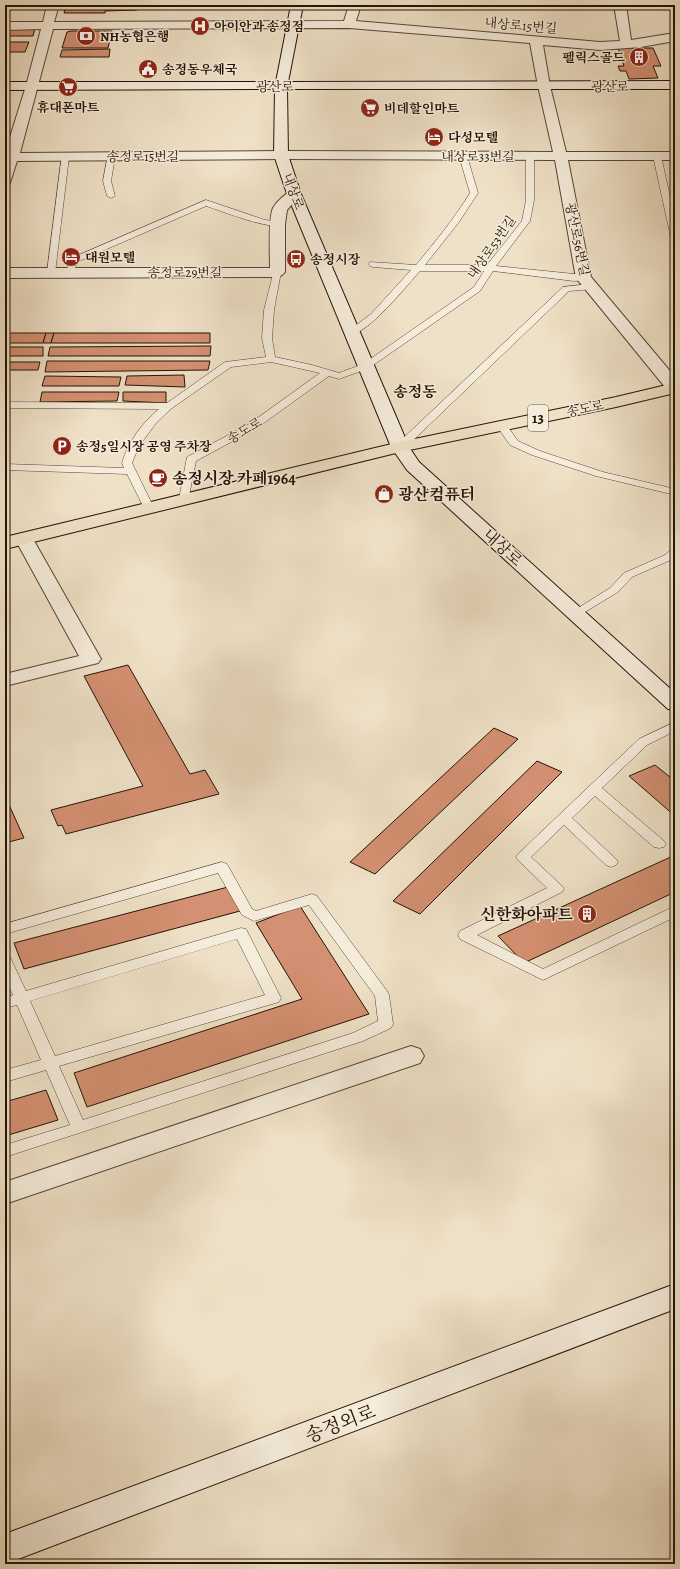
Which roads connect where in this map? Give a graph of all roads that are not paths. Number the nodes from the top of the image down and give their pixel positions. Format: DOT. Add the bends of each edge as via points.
graph roads {
  1 [pos="7,5"];
  2 [pos="22,5"];
  3 [pos="41,5"];
  4 [pos="53,5"];
  5 [pos="297,5"];
  6 [pos="355,5"];
  7 [pos="620,5"];
  8 [pos="349,24"];
  9 [pos="293,25"];
  10 [pos="5,26"];
  11 [pos="47,26"];
  12 [pos="675,37"];
  13 [pos="536,41"];
  14 [pos="626,44"];
  15 [pos="5,86"];
  16 [pos="32,86"];
  17 [pos="280,86"];
  18 [pos="544,86"];
  19 [pos="675,86"];
  20 [pos="281,155"];
  21 [pos="463,156"];
  22 [pos="657,156"];
  23 [pos="675,156"];
  24 [pos="9,157"];
  25 [pos="65,157"];
  26 [pos="111,157"];
  27 [pos="530,157"];
  28 [pos="561,157"];
  29 [pos="5,180"];
  30 [pos="294,194"];
  31 [pos="111,196"];
  32 [pos="278,224"];
  33 [pos="675,238"];
  34 [pos="373,264"];
  35 [pos="419,268"];
  36 [pos="490,268"];
  37 [pos="5,272"];
  38 [pos="277,272"];
  39 [pos="51,273"];
  40 [pos="70,273"];
  41 [pos="587,282"];
  42 [pos="352,332"];
  43 [pos="271,359"];
  44 [pos="366,366"];
  45 [pos="328,373"];
  46 [pos="675,388"];
  47 [pos="5,405"];
  48 [pos="167,406"];
  49 [pos="501,426"];
  50 [pos="400,447"];
  51 [pos="5,467"];
  52 [pos="130,471"];
  53 [pos="675,492"];
  54 [pos="184,499"];
  55 [pos="149,508"];
  56 [pos="24,539"];
  57 [pos="5,544"];
  58 [pos="675,551"];
  59 [pos="576,613"];
  60 [pos="5,680"];
  61 [pos="675,704"];
  62 [pos="675,726"];
  63 [pos="595,789"];
  64 [pos="564,818"];
  65 [pos="659,844"];
  66 [pos="611,862"];
  67 [pos="675,911"];
  68 [pos="250,913"];
  69 [pos="5,929"];
  70 [pos="241,933"];
  71 [pos="5,961"];
  72 [pos="21,998"];
  73 [pos="5,1003"];
  74 [pos="412,1056"];
  75 [pos="51,1062"];
  76 [pos="5,1076"];
  77 [pos="79,1128"];
  78 [pos="5,1151"];
  79 [pos="5,1193"];
  80 [pos="675,1296"];
  81 [pos="56,1530"];
  82 [pos="5,1536"];
  83 [pos="5,1549"];
  1 -- 2 [label="lane"];
  2 -- 3 [label="lane"];
  4 -- 11 [label="street"];
  5 -- 9 [label="street, 내상로"];
  6 -- 8 [label="street"];
  7 -- 14 [label="street"];
  8 -- 9 [label="street, 내상로15번길"];
  8 -- 13 [label="street, 내상로15번길"];
  9 -- 11 [label="street, 내상로15번길"];
  9 -- 17 [label="street, 내상로"];
  10 -- 11 [label="street, 내상로15번길"];
  11 -- 16 [label="street"];
  12 -- 14 [label="street, 내상로15번길"];
  13 -- 14 [label="street, 내상로15번길" via="600,46"];
  13 -- 18 [label="street"];
  15 -- 16 [label="street, 광산로"];
  16 -- 17 [label="street, 광산로"];
  16 -- 24 [label="street"];
  17 -- 18 [label="street, 광산로"];
  17 -- 20 [label="street, 내상로"];
  18 -- 19 [label="street, 광산로"];
  18 -- 28 [label="street, 광산로56번길"];
  20 -- 21 [label="street, 내상로33번길"];
  20 -- 26 [label="street, 송정로15번길"];
  20 -- 30 [label="street, 내상로"];
  21 -- 27 [label="street, 내상로33번길"];
  21 -- 35 [label="lane" via="474,193"];
  22 -- 23 [label="street, 내상로33번길"];
  22 -- 28 [label="street, 내상로33번길"];
  22 -- 33 [label="lane"];
  24 -- 25 [label="street, 송정로15번길"];
  24 -- 29 [label="street"];
  25 -- 26 [label="street, 송정로15번길"];
  25 -- 39 [label="lane"];
  26 -- 31 [label="lane" via="107,181"];
  27 -- 28 [label="street, 내상로33번길"];
  27 -- 36 [label="lane, 내상로53번길" via="530,200 526,221"];
  28 -- 41 [label="street, 광산로56번길"];
  30 -- 32 [label="street" via="280,209"];
  30 -- 42 [label="street, 내상로"];
  32 -- 38 [label="street"];
  32 -- 40 [label="lane, 내상로" via="206,203 73,261"];
  34 -- 35 [label="lane"];
  35 -- 36 [label="lane"];
  35 -- 42 [label="lane" via="367,324"];
  36 -- 41 [label="lane" via="574,278"];
  36 -- 44 [label="lane, 내상로53번길" via="477,289"];
  37 -- 39 [label="street, 송정로29번길"];
  38 -- 40 [label="street, 송정로29번길"];
  38 -- 43 [label="lane" via="269,310 267,338"];
  39 -- 40 [label="street, 송정로29번길"];
  41 -- 46 [label="street, 광산로56번길"];
  41 -- 50 [label="lane" via="566,289"];
  42 -- 44 [label="street, 내상로"];
  43 -- 45 [label="lane"];
  43 -- 48 [label="lane" via="228,364"];
  44 -- 45 [label="lane" via="339,376"];
  44 -- 50 [label="street, 내상로"];
  45 -- 54 [label="lane, 송도로" via="253,426 191,459"];
  46 -- 49 [label="main road, 송도로 / 13"];
  47 -- 48 [label="lane"];
  48 -- 52 [label="lane" via="132,448 127,463"];
  49 -- 50 [label="main road, 송도로 / 13"];
  49 -- 53 [label="lane" via="514,442 536,452 600,474"];
  50 -- 54 [label="main road, 송도로 / 13"];
  50 -- 59 [label="street, 내상로" via="413,466"];
  51 -- 52 [label="lane"];
  52 -- 55 [label="lane"];
  54 -- 55 [label="main road, 송도로 / 13"];
  55 -- 56 [label="main road, 송도로 / 13"];
  56 -- 57 [label="main road, 송도로 / 13"];
  56 -- 60 [label="street" via="91,659"];
  58 -- 59 [label="lane" via="669,557 628,575 614,590"];
  59 -- 61 [label="street, 내상로"];
  62 -- 63 [label="lane" via="643,742"];
  63 -- 64 [label="lane"];
  63 -- 65 [label="lane"];
  64 -- 66 [label="lane"];
  64 -- 67 [label="lane" via="523,857 557,889 465,935 543,975"];
  68 -- 69 [label="lane" via="247,912 222,867"];
  68 -- 70 [label="lane"];
  68 -- 77 [label="lane" via="254,916 312,899 382,995 386,1024 358,1037"];
  70 -- 72 [label="lane"];
  70 -- 75 [label="lane" via="274,998"];
  71 -- 72 [label="lane"];
  72 -- 73 [label="lane"];
  72 -- 75 [label="lane"];
  74 -- 79 [label="street"];
  75 -- 76 [label="lane"];
  75 -- 77 [label="lane"];
  77 -- 78 [label="lane"];
  80 -- 81 [label="street, 송정외로"];
  81 -- 82 [label="street"];
  81 -- 83 [label="street, 송정외로"];
}
